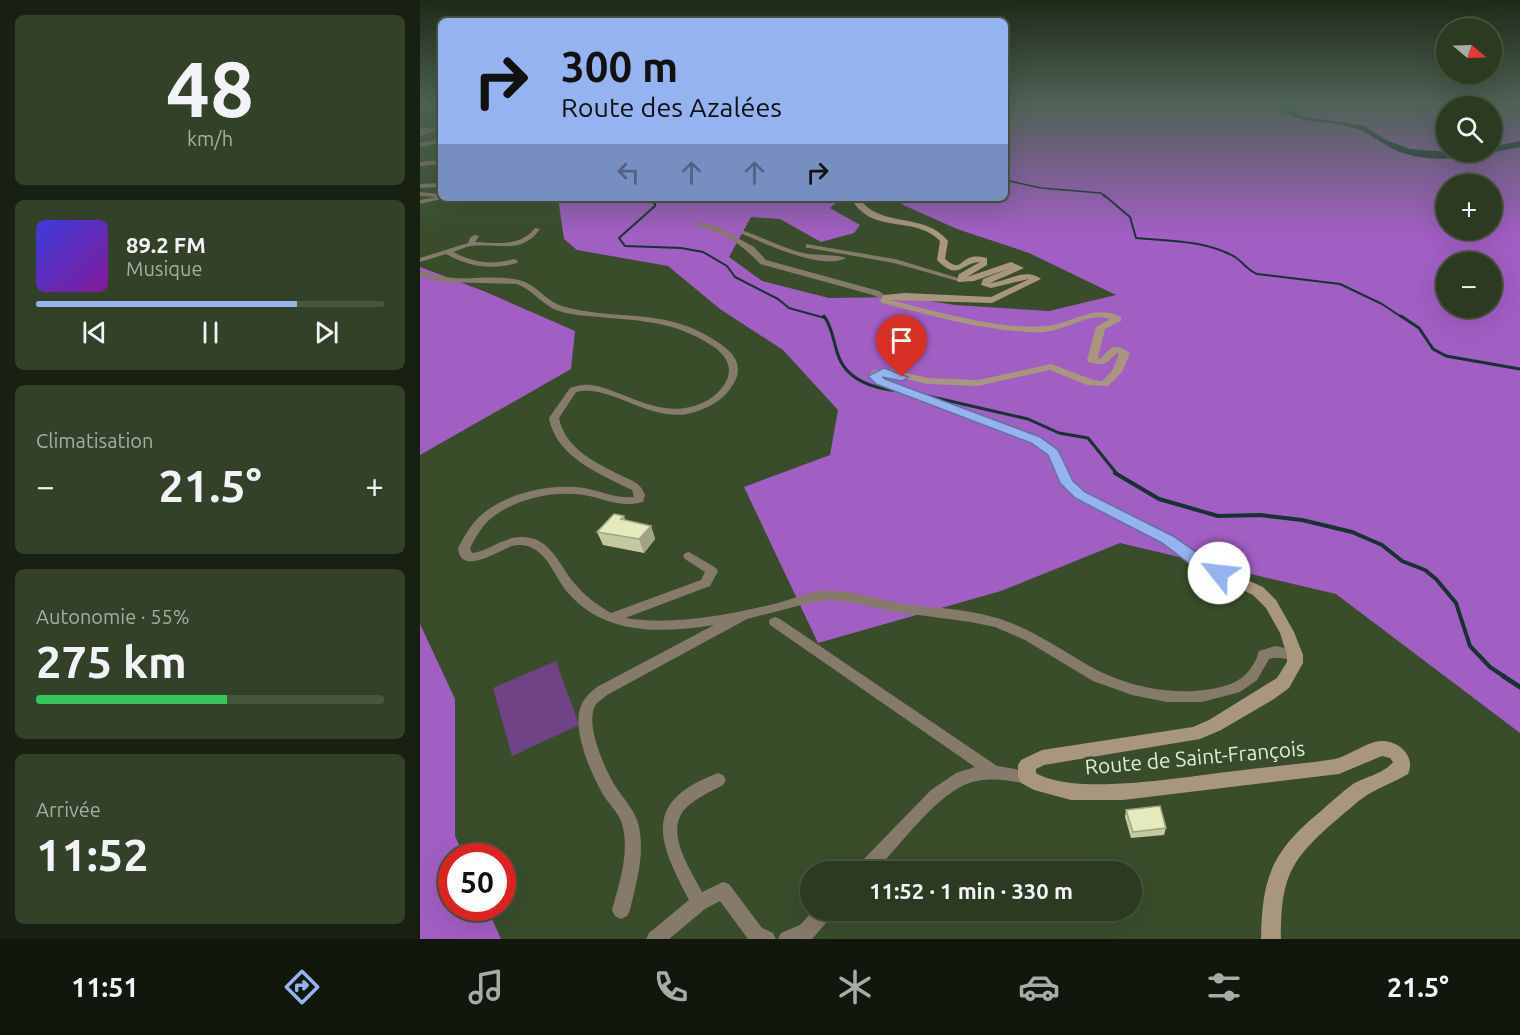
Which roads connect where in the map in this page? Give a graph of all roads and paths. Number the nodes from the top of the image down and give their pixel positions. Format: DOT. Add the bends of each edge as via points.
graph roads {
  1 [pos="438,162"];
  2 [pos="420,164"];
  3 [pos="420,180"];
  4 [pos="438,180"];
  5 [pos="438,185"];
  6 [pos="420,186"];
  7 [pos="420,194"];
  8 [pos="438,196"];
  9 [pos="438,198"];
  10 [pos="857,201"];
  11 [pos="420,202"];
  12 [pos="696,224"];
  13 [pos="537,229"];
  14 [pos="742,232"];
  15 [pos="476,236"];
  16 [pos="471,244"];
  17 [pos="809,246"];
  18 [pos="448,252"];
  19 [pos="864,256"];
  20 [pos="420,260"];
  21 [pos="514,261"];
  22 [pos="420,273"];
  23 [pos="961,280"];
  24 [pos="884,298"];
  25 [pos="689,555"];
  26 [pos="747,613"];
  27 [pos="610,618"];
  28 [pos="775,622"];
  29 [pos="1295,655"];
  30 [pos="994,772"];
  31 [pos="1027,777"];
  32 [pos="718,780"];
  33 [pos="873,861"];
  34 [pos="699,903"];
  35 [pos="621,910"];
  36 [pos="816,921"];
  37 [pos="804,935"];
  38 [pos="655,939"];
  39 [pos="767,939"];
  40 [pos="787,939"];
  41 [pos="1271,939"];
  1 -- 2 [label="street"];
  3 -- 4 [label="street"];
  5 -- 6 [label="street"];
  7 -- 8 [label="street"];
  9 -- 11 [label="street"];
  10 -- 23 [label="main road" via="875,216 940,235 944,241 941,261 947,266 960,268 974,259 984,260"];
  12 -- 24 [label="street" via="714,227 751,249 762,262"];
  13 -- 16 [label="street" via="530,238 515,243"];
  14 -- 19 [label="street" via="781,250 812,258"];
  15 -- 16 [label="street"];
  16 -- 18 [label="street"];
  17 -- 19 [label="street"];
  18 -- 20 [label="street"];
  18 -- 21 [label="street" via="485,266"];
  19 -- 23 [label="street"];
  22 -- 27 [label="street" via="445,279 518,282 542,301 562,309 677,323 704,335 733,362 734,371 723,393 689,411 657,410 588,386 573,390 554,418 557,433 574,452 637,488 639,499 621,502 578,491 533,496 491,513 464,548 466,556 474,558 508,542 534,544 553,559 580,597"];
  23 -- 24 [label="main road" via="1011,265 1020,268 986,281 985,285 1027,276 1036,279 992,300"];
  24 -- 29 [label="main road" via="890,303 1025,329 1049,329 1095,316 1118,319 1101,327 1091,357 1094,362 1102,362 1112,351 1124,351 1117,372 1104,384 1091,383 1051,367 978,382 914,380 884,372 874,376 1046,446 1067,483 1080,495 1167,539 1206,567 1258,591 1275,611"];
  25 -- 27 [label="street" via="712,571 706,583"];
  26 -- 27 [label="street" via="664,624"];
  26 -- 29 [label="street" via="830,596 977,617 1023,633 1102,678 1160,694 1214,694 1237,688 1253,679 1264,655 1275,651"];
  26 -- 35 [label="street" via="602,691 587,708 587,738 608,788 629,817 633,838"];
  28 -- 30 [label="street"];
  29 -- 31 [label="main road, Route de Saint-François" via="1295,663 1283,683 1215,725 1169,739 1042,758 1028,765"];
  30 -- 31 [label="street"];
  30 -- 33 [label="street" via="969,775 941,788"];
  31 -- 41 [label="main road, Route de Saint-François" via="1071,792 1123,792 1316,770 1339,766 1381,748 1395,752 1402,760 1402,768 1363,788 1291,849 1280,867 1274,892"];
  32 -- 34 [label="street" via="679,805 670,822 671,844"];
  34 -- 38 [label="street"];
  34 -- 39 [label="street" via="723,890 756,935"];
  36 -- 37 [label="street"];
  37 -- 40 [label="street"];
}
